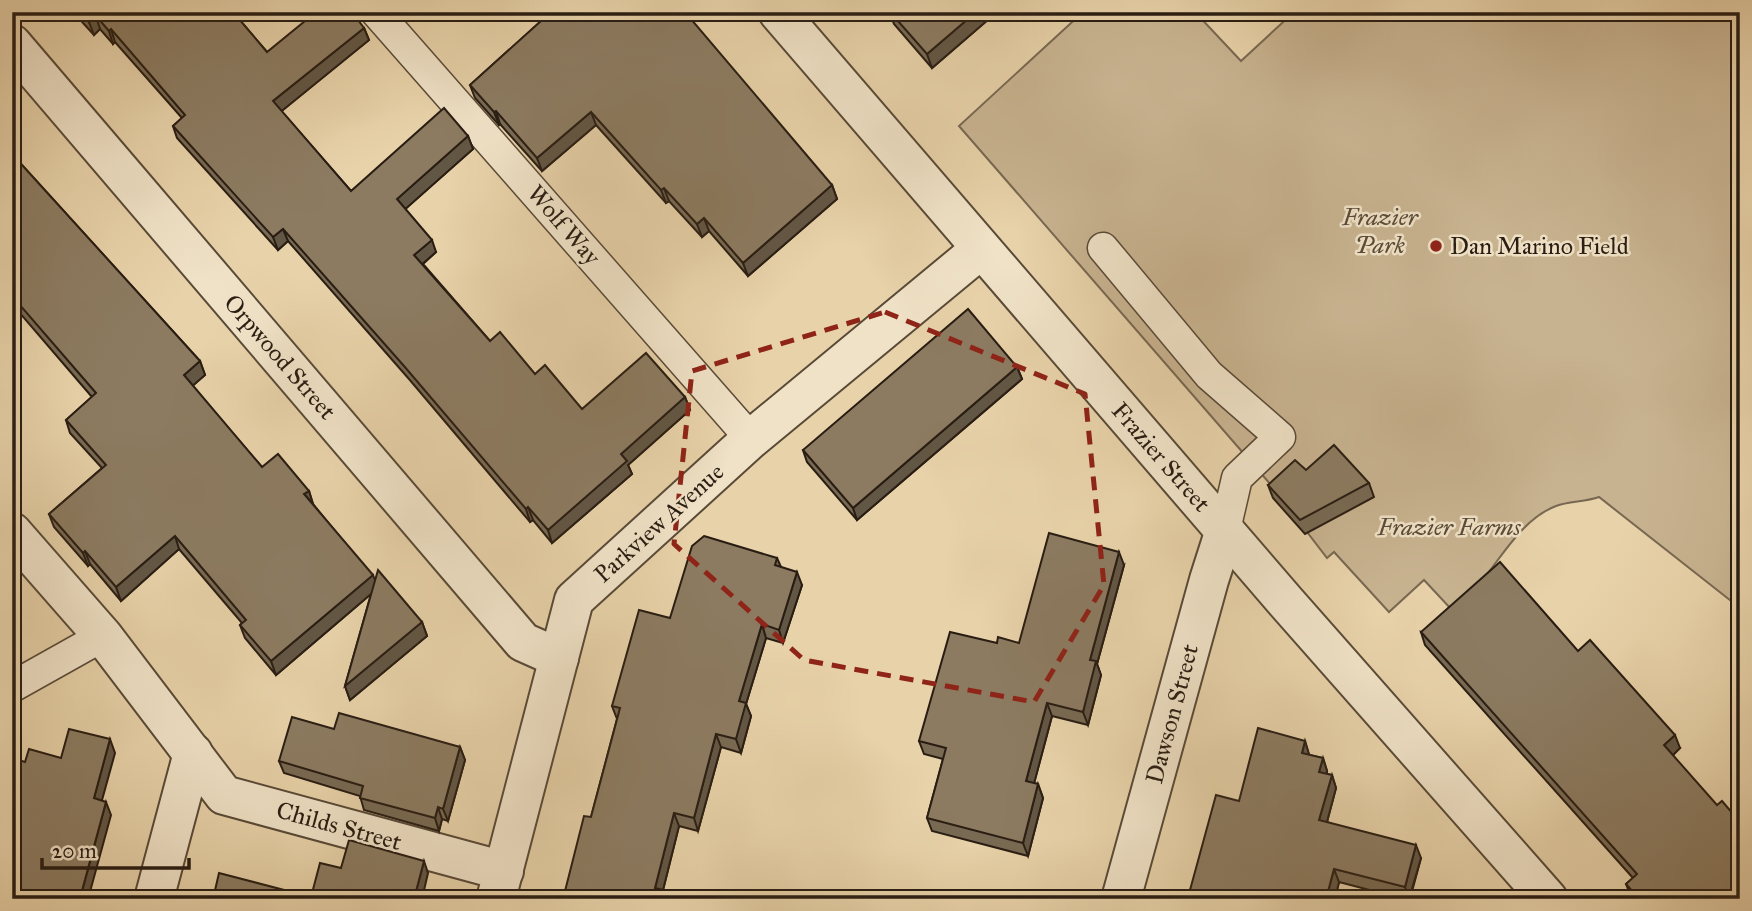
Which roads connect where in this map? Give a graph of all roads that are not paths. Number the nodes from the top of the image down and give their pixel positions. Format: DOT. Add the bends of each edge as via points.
graph roads {
  1 [pos="376,12"];
  2 [pos="778,12"];
  3 [pos="12,44"];
  4 [pos="1103,248"];
  5 [pos="981,249"];
  6 [pos="751,439"];
  7 [pos="1225,530"];
  8 [pos="12,532"];
  9 [pos="103,636"];
  10 [pos="559,658"];
  11 [pos="12,687"];
  12 [pos="193,753"];
  13 [pos="500,885"];
  14 [pos="154,899"];
  15 [pos="1121,899"];
  16 [pos="1548,899"];
  1 -- 6 [label="lane, Wolf Way"];
  2 -- 5 [label="street, Frazier Street"];
  3 -- 10 [label="street, Orpwood Street" via="523,642"];
  4 -- 7 [label="lane" via="1209,376 1280,437 1237,478"];
  5 -- 6 [label="street, Parkview Avenue"];
  5 -- 7 [label="street, Frazier Street"];
  6 -- 10 [label="street, Parkview Avenue" via="573,600"];
  7 -- 15 [label="street, Dawson Street"];
  7 -- 16 [label="street, Frazier Street"];
  8 -- 9 [label="street, Childs Street"];
  9 -- 11 [label="lane"];
  9 -- 12 [label="street, Childs Street"];
  10 -- 13 [label="street, Parkview Avenue"];
  12 -- 13 [label="street, Childs Street" via="225,795"];
  12 -- 14 [label="street"];
}
